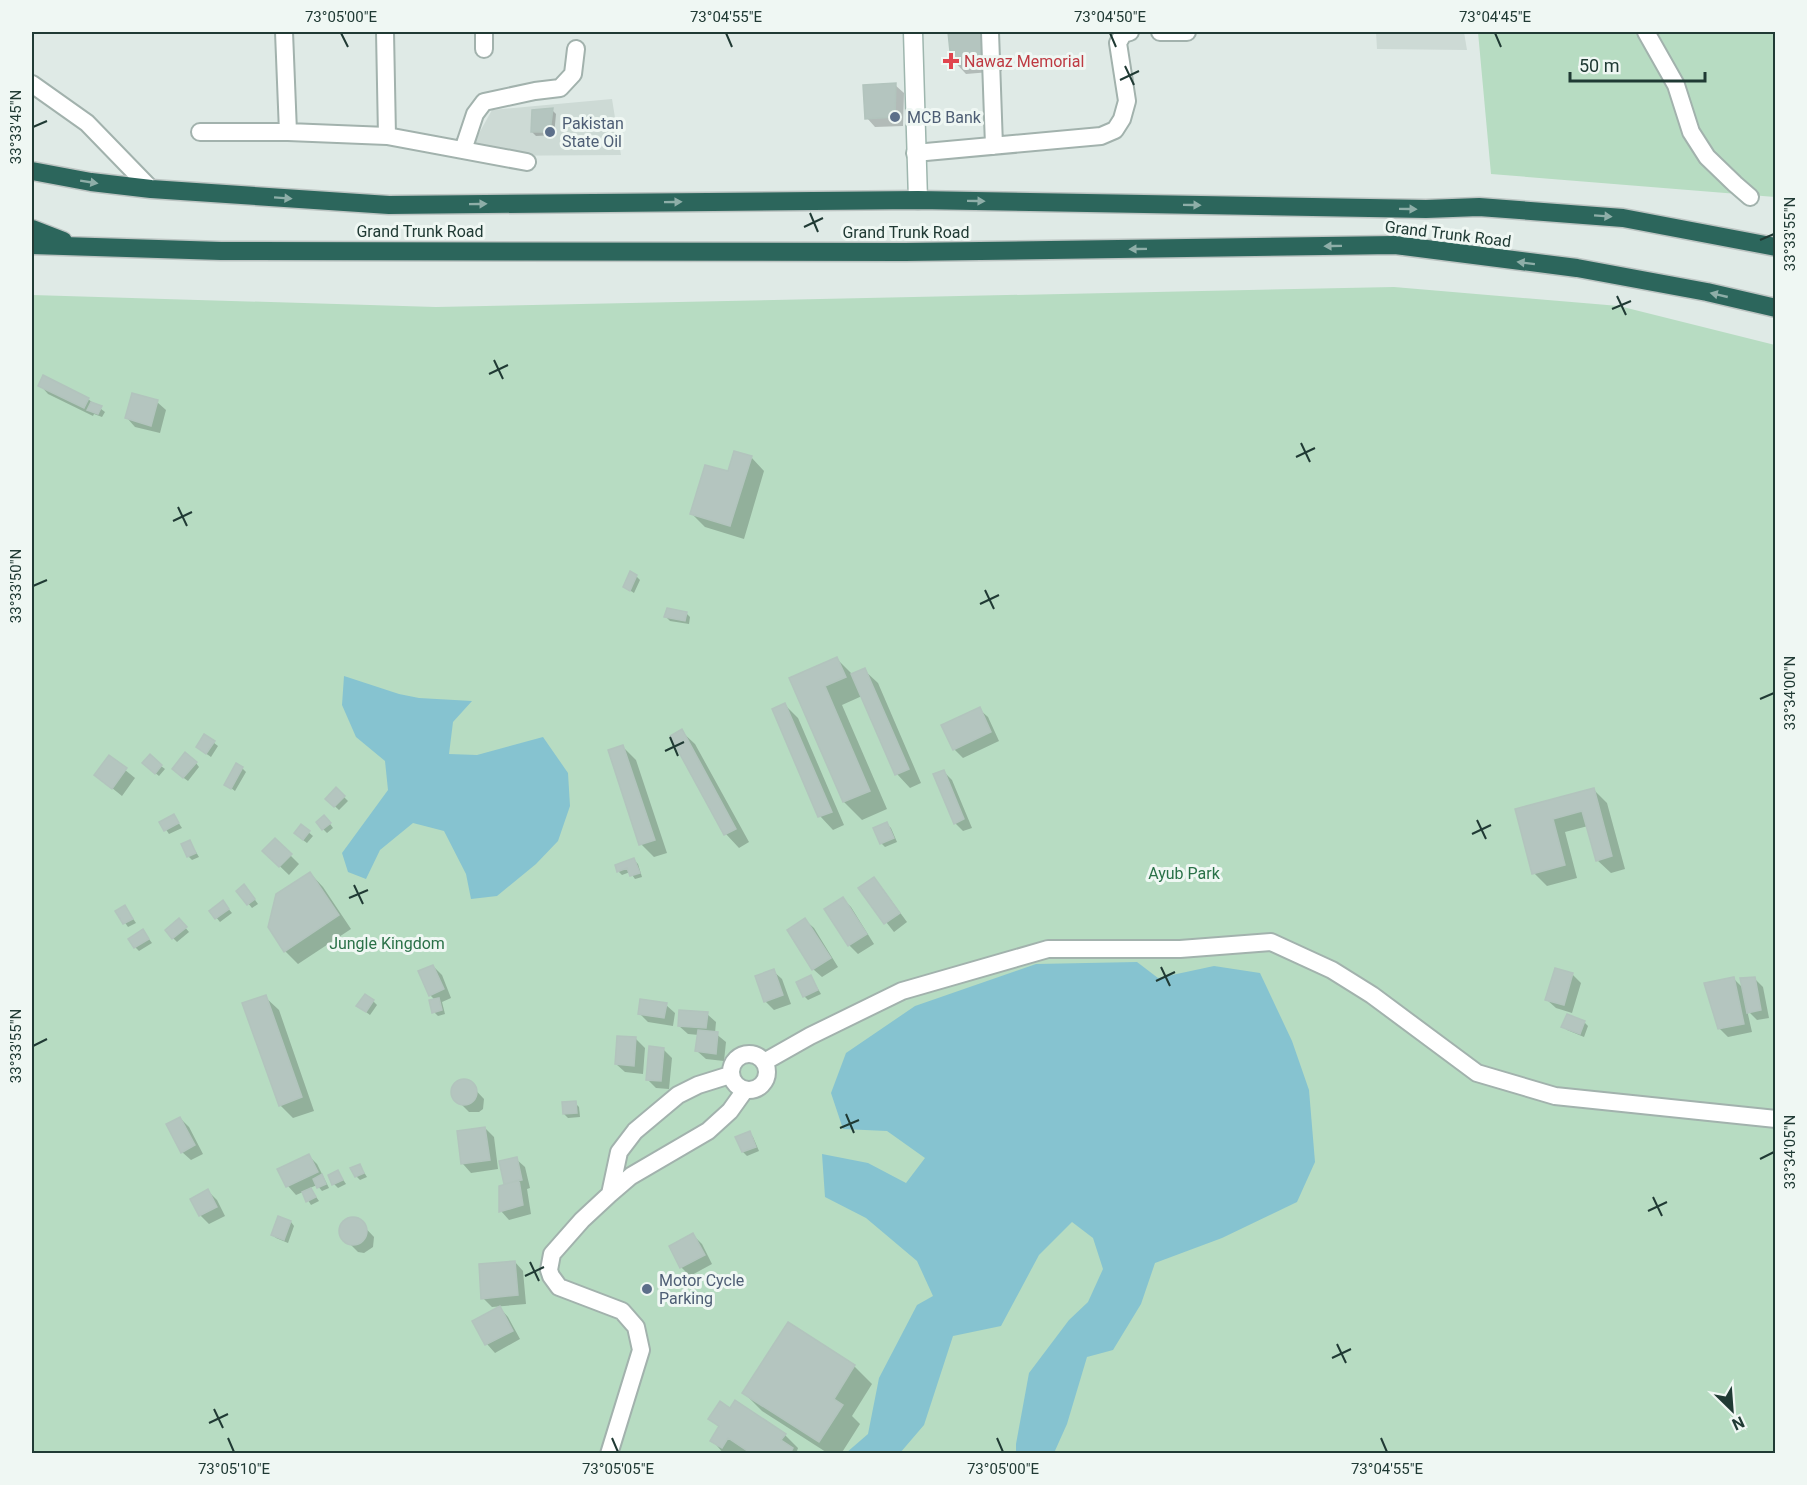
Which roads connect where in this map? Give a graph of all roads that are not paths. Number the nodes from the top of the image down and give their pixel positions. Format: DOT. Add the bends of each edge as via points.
graph roads {
  1 [pos="284,32"];
  2 [pos="385,32"];
  3 [pos="484,32"];
  4 [pos="913,32"];
  5 [pos="990,32"];
  6 [pos="1130,32"];
  7 [pos="1160,32"];
  8 [pos="1181,32"];
  9 [pos="1187,32"];
  10 [pos="1646,32"];
  11 [pos="484,49"];
  12 [pos="576,50"];
  13 [pos="32,84"];
  14 [pos="200,132"];
  15 [pos="288,132"];
  16 [pos="387,136"];
  17 [pos="994,146"];
  18 [pos="463,150"];
  19 [pos="915,153"];
  20 [pos="527,162"];
  21 [pos="32,171"];
  22 [pos="151,189"];
  23 [pos="1750,197"];
  24 [pos="918,200"];
  25 [pos="32,229"];
  26 [pos="32,244"];
  27 [pos="76,246"];
  28 [pos="1776,247"];
  29 [pos="1776,308"];
  30 [pos="764,1062"];
  31 [pos="730,1075"];
  32 [pos="745,1090"];
  33 [pos="1776,1119"];
  34 [pos="610,1194"];
  35 [pos="609,1454"];
  1 -- 15 [label="street"];
  2 -- 16 [label="street"];
  3 -- 11 [label="street"];
  4 -- 19 [label="street"];
  5 -- 17 [label="street"];
  6 -- 17 [label="street" via="1123,34 1118,43 1127,101 1114,130 1101,136"];
  7 -- 8 [label="street"];
  8 -- 9 [label="street"];
  10 -- 23 [label="street" via="1676,85 1691,132 1707,157"];
  12 -- 18 [label="street" via="573,74 560,88 484,102 475,114"];
  13 -- 22 [label="street" via="87,123"];
  14 -- 15 [label="street"];
  15 -- 16 [label="street"];
  16 -- 18 [label="street"];
  17 -- 19 [label="street"];
  18 -- 20 [label="street"];
  19 -- 24 [label="street"];
  21 -- 22 [label="highway, Grand Trunk Road, one-way"];
  22 -- 24 [label="highway, Grand Trunk Road, one-way" via="388,205"];
  24 -- 28 [label="highway, Grand Trunk Road, one-way" via="1479,207 1623,218"];
  25 -- 27 [label="highway"];
  26 -- 27 [label="highway, Grand Trunk Road"];
  29 -- 27 [label="highway, Grand Trunk Road, one-way" via="1577,268 1395,245 905,252"];
  30 -- 31 [label="street" via="753,1054 739,1056"];
  30 -- 32 [label="street" via="764,1083"];
  30 -- 33 [label="street" via="902,991 1048,949 1180,949 1271,942 1332,970 1478,1073 1555,1096"];
  31 -- 32 [label="street"];
  31 -- 34 [label="street" via="678,1095 635,1131 620,1152"];
  32 -- 34 [label="street" via="708,1131 631,1176"];
  34 -- 35 [label="street" via="552,1254 549,1270 559,1287 622,1311 636,1328 641,1350"];
}
